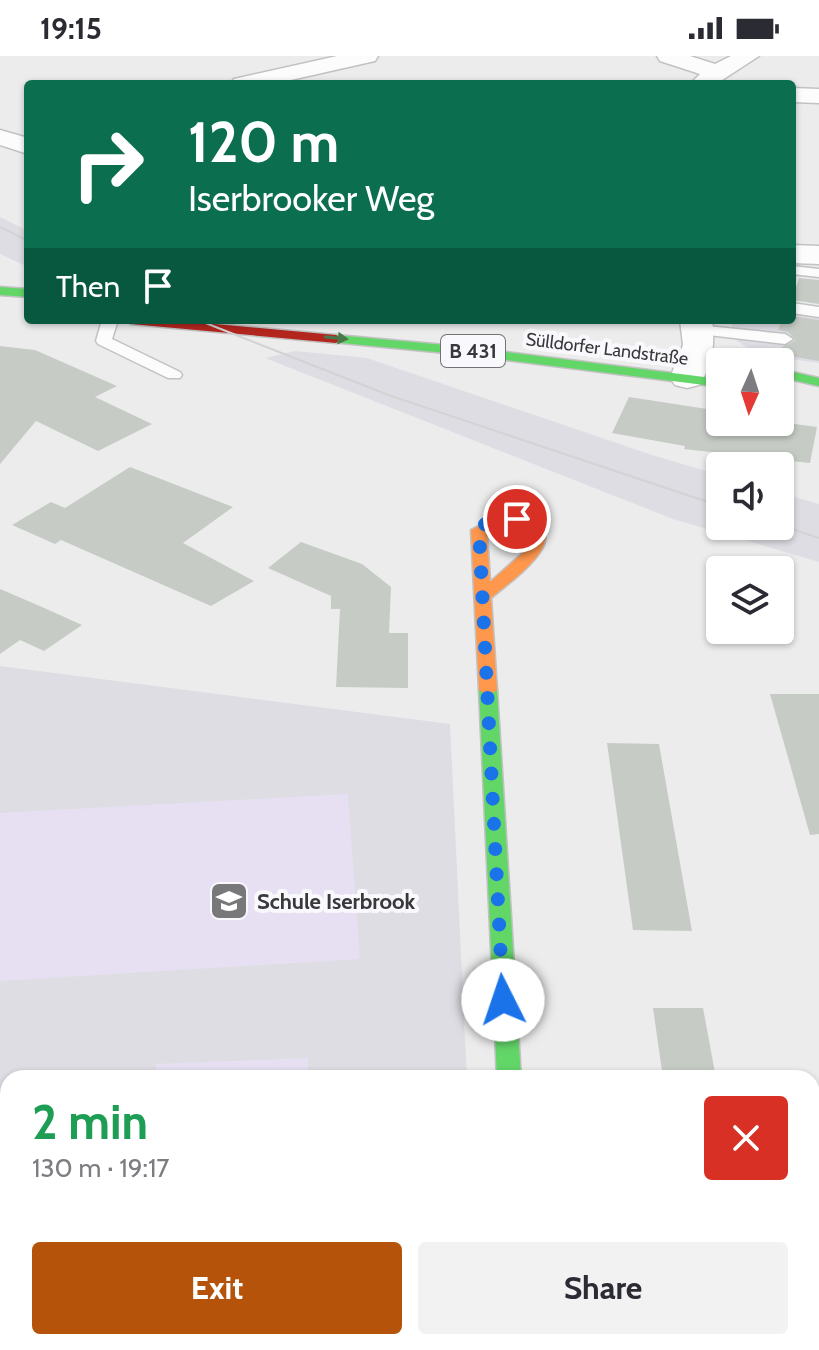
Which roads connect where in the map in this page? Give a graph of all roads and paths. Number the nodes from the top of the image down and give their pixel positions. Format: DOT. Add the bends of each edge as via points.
graph roads {
  1 [pos="367,56"];
  2 [pos="668,56"];
  3 [pos="748,56"];
  4 [pos="710,78"];
  5 [pos="260,80"];
  6 [pos="796,95"];
  7 [pos="819,96"];
  8 [pos="796,254"];
  9 [pos="819,255"];
  10 [pos="796,270"];
  11 [pos="819,273"];
  12 [pos="0,291"];
  13 [pos="24,293"];
  14 [pos="796,309"];
  15 [pos="819,312"];
  16 [pos="109,324"];
  17 [pos="174,324"];
  18 [pos="783,343"];
  19 [pos="696,352"];
  20 [pos="174,375"];
  21 [pos="794,376"];
  22 [pos="819,382"];
  23 [pos="794,391"];
  24 [pos="819,393"];
  25 [pos="483,597"];
  26 [pos="508,1070"];
  1 -- 5 [label="street"];
  2 -- 4 [label="street"];
  3 -- 4 [label="street"];
  6 -- 7 [label="street"];
  8 -- 9 [label="street"];
  10 -- 11 [label="lane"];
  12 -- 13 [label="main road"];
  14 -- 15 [label="lane"];
  16 -- 20 [label="lane" via="104,341"];
  17 -- 19 [label="main road, Sülldorfer Landstraße / B 431, one-way" via="467,351"];
  18 -- 19 [label="lane" via="759,338"];
  21 -- 22 [label="main road"];
  23 -- 24 [label="main road"];
  25 -- 26 [label="main road"];
}
